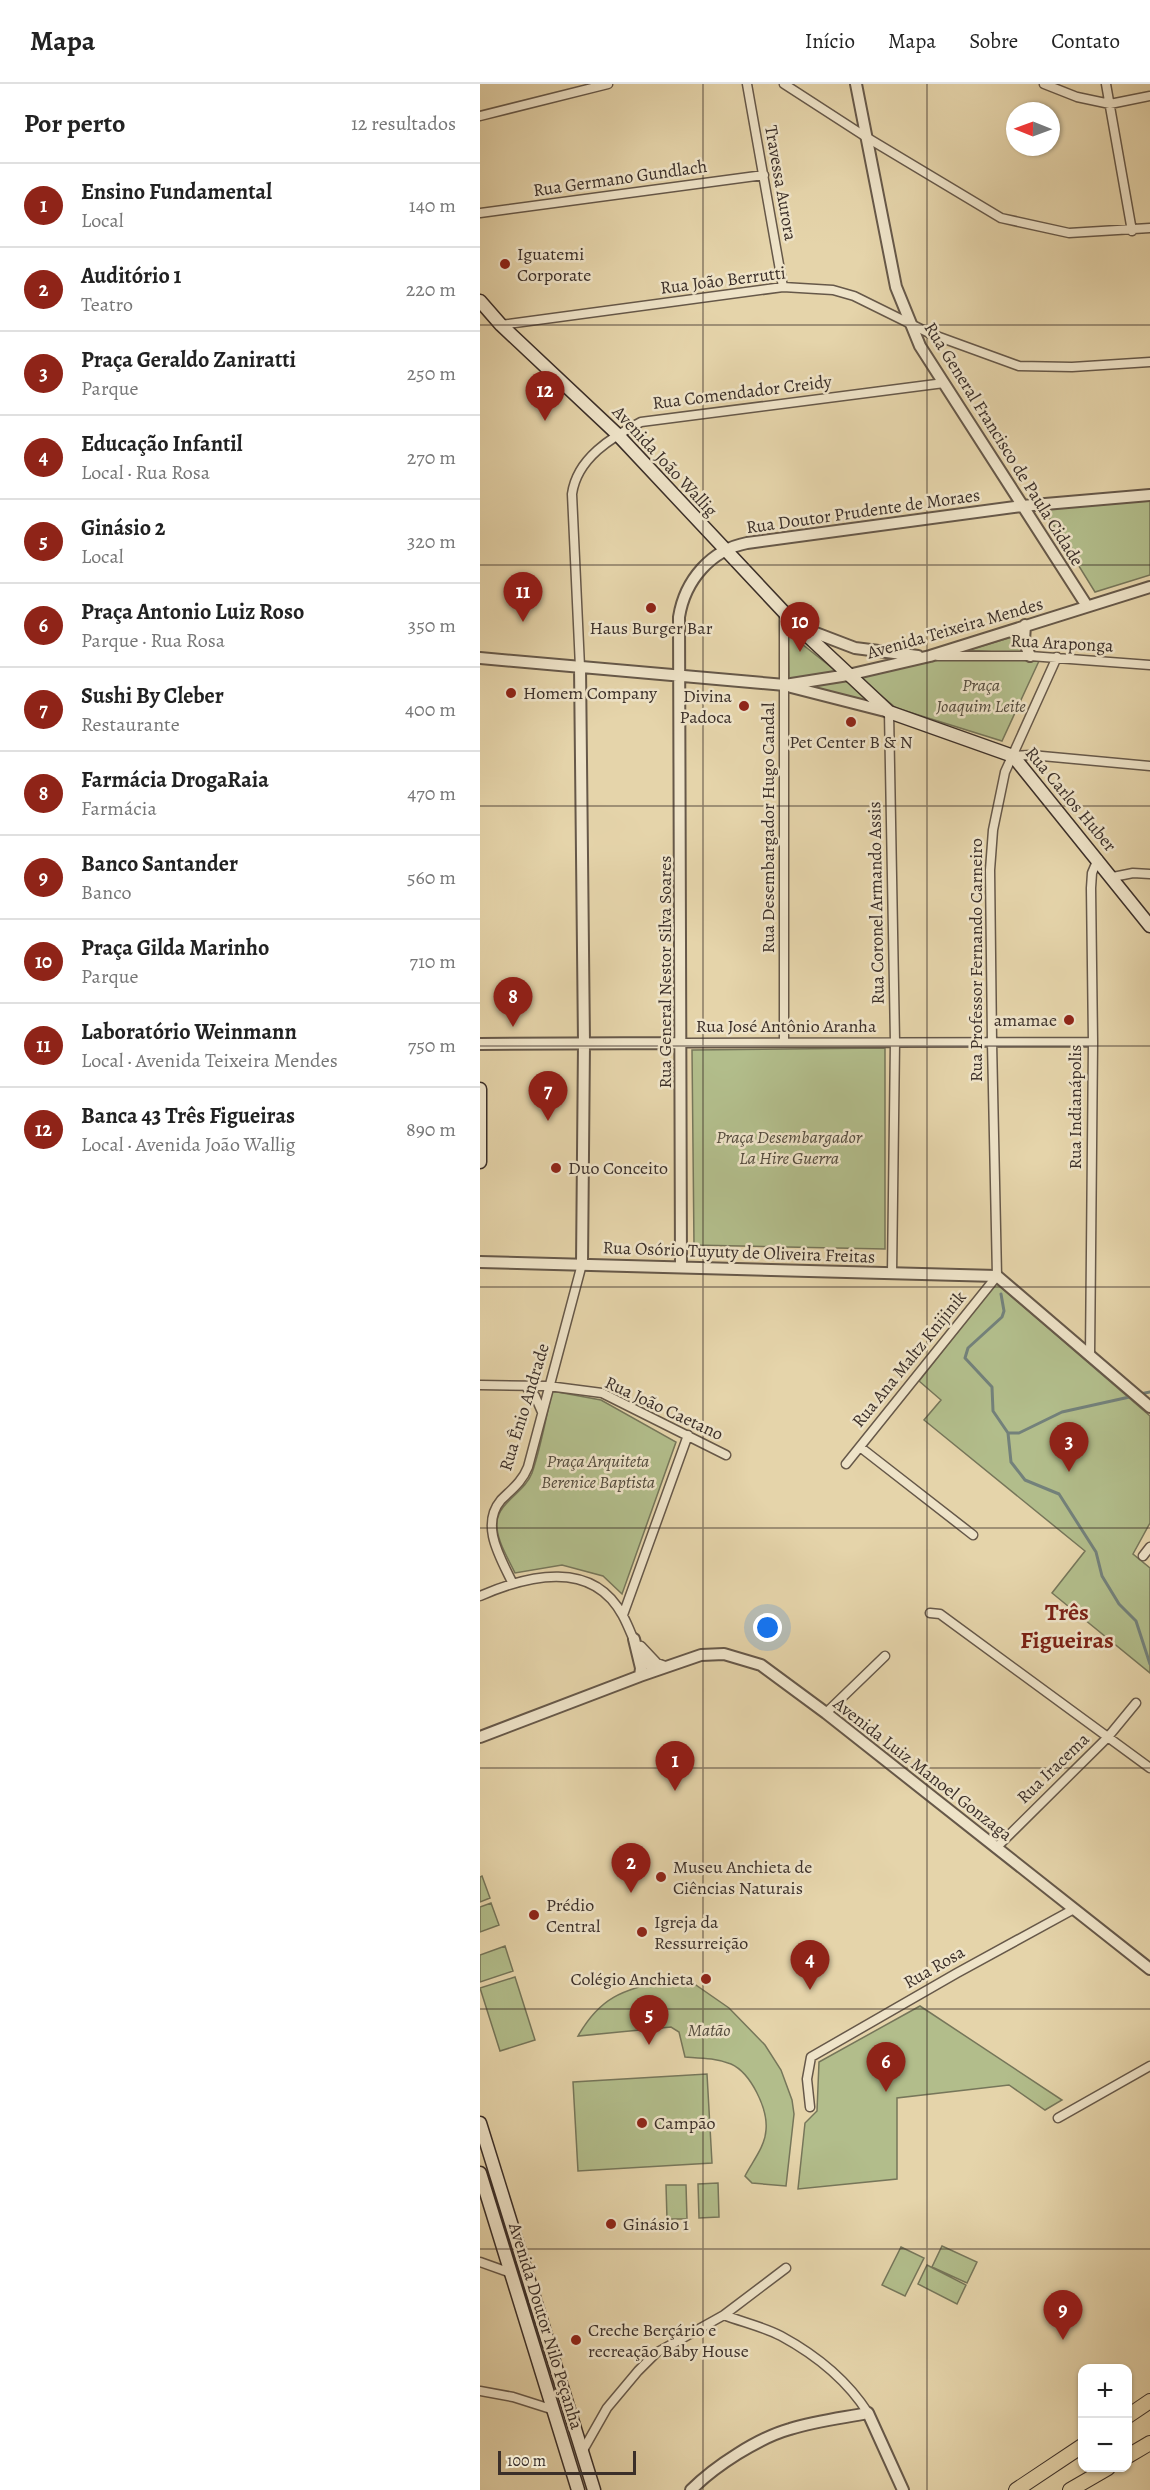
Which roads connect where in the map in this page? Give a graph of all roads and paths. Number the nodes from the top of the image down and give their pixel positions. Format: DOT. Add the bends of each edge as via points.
graph roads {
  1 [pos="608,84"];
  2 [pos="747,84"];
  3 [pos="784,84"];
  4 [pos="856,84"];
  5 [pos="1044,84"];
  6 [pos="1106,84"];
  7 [pos="1150,96"];
  8 [pos="1110,104"];
  9 [pos="480,116"];
  10 [pos="866,137"];
  11 [pos="764,175"];
  12 [pos="480,213"];
  13 [pos="1150,228"];
  14 [pos="1132,231"];
  15 [pos="783,287"];
  16 [pos="480,301"];
  17 [pos="483,317"];
  18 [pos="909,324"];
  19 [pos="501,326"];
  20 [pos="1150,362"];
  21 [pos="944,383"];
  22 [pos="617,434"];
  23 [pos="1150,495"];
  24 [pos="1022,506"];
  25 [pos="723,550"];
  26 [pos="1150,587"];
  27 [pos="1087,606"];
  28 [pos="784,613"];
  29 [pos="1025,625"];
  30 [pos="797,626"];
  31 [pos="930,656"];
  32 [pos="1030,656"];
  33 [pos="1057,657"];
  34 [pos="480,658"];
  35 [pos="1150,665"];
  36 [pos="580,667"];
  37 [pos="848,675"];
  38 [pos="680,676"];
  39 [pos="785,686"];
  40 [pos="890,712"];
  41 [pos="1013,756"];
  42 [pos="1150,766"];
  43 [pos="1098,859"];
  44 [pos="1150,874"];
  45 [pos="1113,877"];
  46 [pos="1150,926"];
  47 [pos="784,1042"];
  48 [pos="895,1042"];
  49 [pos="992,1042"];
  50 [pos="1093,1042"];
  51 [pos="584,1043"];
  52 [pos="682,1043"];
  53 [pos="480,1044"];
  54 [pos="480,1089"];
  55 [pos="480,1162"];
  56 [pos="480,1262"];
  57 [pos="582,1264"];
  58 [pos="681,1267"];
  59 [pos="892,1273"];
  60 [pos="997,1276"];
  61 [pos="1090,1356"];
  62 [pos="480,1385"];
  63 [pos="525,1386"];
  64 [pos="548,1386"];
  65 [pos="1150,1407"];
  66 [pos="542,1412"];
  67 [pos="688,1436"];
  68 [pos="860,1447"];
  69 [pos="726,1455"];
  70 [pos="846,1464"];
  71 [pos="973,1535"];
  72 [pos="1150,1547"];
  73 [pos="1143,1556"];
  74 [pos="512,1582"];
  75 [pos="480,1596"];
  76 [pos="930,1613"];
  77 [pos="623,1615"];
  78 [pos="634,1639"];
  79 [pos="885,1656"];
  80 [pos="668,1667"];
  81 [pos="655,1671"];
  82 [pos="640,1676"];
  83 [pos="1136,1703"];
  84 [pos="826,1713"];
  85 [pos="480,1737"];
  86 [pos="1108,1737"];
  87 [pos="1150,1768"];
  88 [pos="996,1848"];
  89 [pos="1074,1909"];
  90 [pos="1149,1967"];
  91 [pos="1150,2066"];
  92 [pos="810,2107"];
  93 [pos="1058,2118"];
  94 [pos="480,2123"];
  95 [pos="480,2131"];
  96 [pos="480,2173"];
  97 [pos="480,2262"];
  98 [pos="786,2268"];
  99 [pos="511,2273"];
  100 [pos="724,2315"];
  101 [pos="480,2391"];
  102 [pos="1150,2401"];
  103 [pos="554,2410"];
  104 [pos="868,2413"];
  105 [pos="1132,2413"];
  106 [pos="1150,2443"];
  107 [pos="1078,2449"];
  108 [pos="582,2452"];
  109 [pos="1132,2454"];
  110 [pos="1101,2472"];
  111 [pos="578,2490"];
  112 [pos="594,2490"];
  113 [pos="691,2490"];
  114 [pos="903,2490"];
  115 [pos="1016,2490"];
  116 [pos="1070,2490"];
  1 -- 9 [label="street"];
  2 -- 11 [label="street, Travessa Aurora"];
  3 -- 10 [label="street"];
  4 -- 10 [label="street, Rua General Francisco de Paula Cidade"];
  5 -- 8 [label="street"];
  6 -- 8 [label="street"];
  7 -- 8 [label="street"];
  8 -- 14 [label="street"];
  10 -- 14 [label="street" via="1001,218 1069,233"];
  10 -- 18 [label="street, Rua General Francisco de Paula Cidade" via="896,287"];
  11 -- 12 [label="street, Rua Germano Gundlach"];
  11 -- 15 [label="street, Travessa Aurora"];
  13 -- 14 [label="street"];
  15 -- 18 [label="street, Rua João Berrutti" via="833,290 854,296"];
  15 -- 19 [label="street, Rua João Berrutti"];
  16 -- 19 [label="main road, Avenida João Wallig"];
  17 -- 19 [label="main road, Avenida João Wallig"];
  18 -- 20 [label="street, Rua João Berrutti" via="1019,366 1072,368"];
  18 -- 21 [label="street, Rua General Francisco de Paula Cidade"];
  19 -- 22 [label="main road, Avenida João Wallig"];
  21 -- 22 [label="street, Rua Comendador Creidy" via="641,422"];
  21 -- 24 [label="street, Rua General Francisco de Paula Cidade"];
  22 -- 25 [label="main road, Avenida João Wallig"];
  22 -- 36 [label="street, Rua Comendador Creidy" via="584,463 572,494"];
  23 -- 24 [label="street, Rua Doutor Prudente de Moraes"];
  24 -- 25 [label="street, Rua Doutor Prudente de Moraes" via="747,543"];
  24 -- 27 [label="street, Rua General Francisco de Paula Cidade"];
  25 -- 28 [label="main road, Avenida João Wallig"];
  25 -- 38 [label="street, Rua Doutor Prudente de Moraes" via="698,574 682,599"];
  26 -- 27 [label="street, Avenida Teixeira Mendes"];
  27 -- 29 [label="street, Avenida Teixeira Mendes"];
  28 -- 30 [label="main road, Avenida João Wallig"];
  28 -- 39 [label="street, Rua Desembargador Hugo Candal"];
  29 -- 31 [label="street, Avenida Teixeira Mendes"];
  29 -- 32 [label="street" via="1024,641"];
  30 -- 31 [label="street, Rua Araponga" via="855,648"];
  30 -- 37 [label="main road, Rua Carlos Huber"];
  31 -- 32 [label="street, Rua Araponga"];
  31 -- 37 [label="street, Avenida Teixeira Mendes"];
  32 -- 33 [label="street, Rua Araponga"];
  33 -- 35 [label="street, Rua Araponga"];
  33 -- 41 [label="street, Rua Professor Fernando Carneiro"];
  34 -- 36 [label="street, Avenida Teixeira Mendes"];
  36 -- 38 [label="street, Avenida Teixeira Mendes"];
  36 -- 51 [label="street"];
  37 -- 39 [label="street, Avenida Teixeira Mendes"];
  37 -- 40 [label="main road, Rua Carlos Huber"];
  38 -- 39 [label="street, Avenida Teixeira Mendes"];
  38 -- 52 [label="street, Rua General Nestor Silva Soares"];
  39 -- 40 [label="street"];
  39 -- 47 [label="street, Rua Desembargador Hugo Candal"];
  40 -- 41 [label="main road, Rua Carlos Huber"];
  40 -- 48 [label="street, Rua Coronel Armando Assis"];
  41 -- 42 [label="street"];
  41 -- 43 [label="main road, Rua Carlos Huber"];
  41 -- 49 [label="street, Rua Professor Fernando Carneiro" via="1005,772 993,830 990,870"];
  43 -- 45 [label="main road, Rua Carlos Huber"];
  43 -- 50 [label="street, Rua Indianápolis" via="1091,888"];
  44 -- 45 [label="street"];
  45 -- 46 [label="main road, Rua Carlos Huber"];
  47 -- 48 [label="street, Rua José Antônio Aranha"];
  47 -- 52 [label="street, Rua José Antônio Aranha"];
  48 -- 49 [label="street, Rua José Antônio Aranha"];
  48 -- 59 [label="street, Rua Coronel Armando Assis"];
  49 -- 50 [label="street, Rua José Antônio Aranha"];
  49 -- 60 [label="street, Rua Professor Fernando Carneiro"];
  50 -- 61 [label="street, Rua Indianápolis"];
  51 -- 52 [label="street, Rua José Antônio Aranha"];
  51 -- 53 [label="street, Rua José Antônio Aranha"];
  51 -- 57 [label="street"];
  52 -- 58 [label="street, Rua General Nestor Silva Soares"];
  54 -- 55 [label="main road"];
  56 -- 57 [label="street, Rua Osório Tuyuty de Oliveira Freitas"];
  57 -- 58 [label="street, Rua Osório Tuyuty de Oliveira Freitas"];
  57 -- 64 [label="street, Rua Ênio Andrade"];
  58 -- 59 [label="street, Rua Osório Tuyuty de Oliveira Freitas"];
  59 -- 60 [label="street, Rua Osório Tuyuty de Oliveira Freitas"];
  60 -- 61 [label="street"];
  60 -- 68 [label="street, Rua Ana Maltz Knijinik"];
  61 -- 65 [label="street"];
  62 -- 63 [label="street, Rua João Caetano"];
  63 -- 64 [label="street, Rua João Caetano"];
  63 -- 66 [label="street" via="536,1396"];
  64 -- 66 [label="street, Rua Ênio Andrade"];
  64 -- 67 [label="street, Rua João Caetano" via="602,1393"];
  66 -- 74 [label="street, Rua Ênio Andrade" via="524,1476 496,1506 490,1520 491,1538"];
  67 -- 69 [label="street, Rua João Caetano"];
  67 -- 77 [label="street"];
  68 -- 70 [label="street, Rua Ana Maltz Knijinik"];
  68 -- 71 [label="street"];
  72 -- 73 [label="street"];
  74 -- 75 [label="street"];
  74 -- 77 [label="street" via="553,1576 589,1582 609,1594"];
  76 -- 86 [label="street" via="940,1614"];
  77 -- 78 [label="street"];
  78 -- 80 [label="street" via="657,1663"];
  78 -- 81 [label="street" via="646,1664"];
  78 -- 82 [label="street"];
  79 -- 84 [label="street"];
  80 -- 81 [label="street, Avenida Luiz Manoel Gonzaga"];
  80 -- 84 [label="street, Avenida Luiz Manoel Gonzaga" via="701,1655 738,1657 761,1665"];
  81 -- 82 [label="street, Avenida Luiz Manoel Gonzaga"];
  82 -- 85 [label="street, Avenida Luiz Manoel Gonzaga"];
  83 -- 86 [label="street, Rua Iracema"];
  84 -- 88 [label="street, Avenida Luiz Manoel Gonzaga"];
  86 -- 87 [label="street"];
  86 -- 88 [label="street, Rua Iracema"];
  88 -- 89 [label="street, Avenida Luiz Manoel Gonzaga"];
  89 -- 90 [label="street, Avenida Luiz Manoel Gonzaga"];
  89 -- 92 [label="street, Rua Rosa" via="811,2057 807,2079"];
  91 -- 93 [label="street"];
  94 -- 95 [label="street"];
  94 -- 108 [label="main road, Avenida Doutor Nilo Peçanha"];
  96 -- 99 [label="main road, Avenida Doutor Nilo Peçanha"];
  97 -- 99 [label="street"];
  98 -- 100 [label="street"];
  99 -- 103 [label="main road, Avenida Doutor Nilo Peçanha"];
  100 -- 104 [label="street" via="780,2335 819,2361 846,2384"];
  100 -- 108 [label="street" via="656,2353 607,2408"];
  101 -- 103 [label="street"];
  102 -- 105 [label="main road"];
  103 -- 111 [label="main road, Avenida Doutor Nilo Peçanha"];
  104 -- 113 [label="street" via="769,2436 711,2472"];
  104 -- 114 [label="street"];
  106 -- 109 [label="main road"];
  107 -- 115 [label="main road"];
  108 -- 112 [label="main road, Avenida Doutor Nilo Peçanha"];
  110 -- 116 [label="main road"];
}
